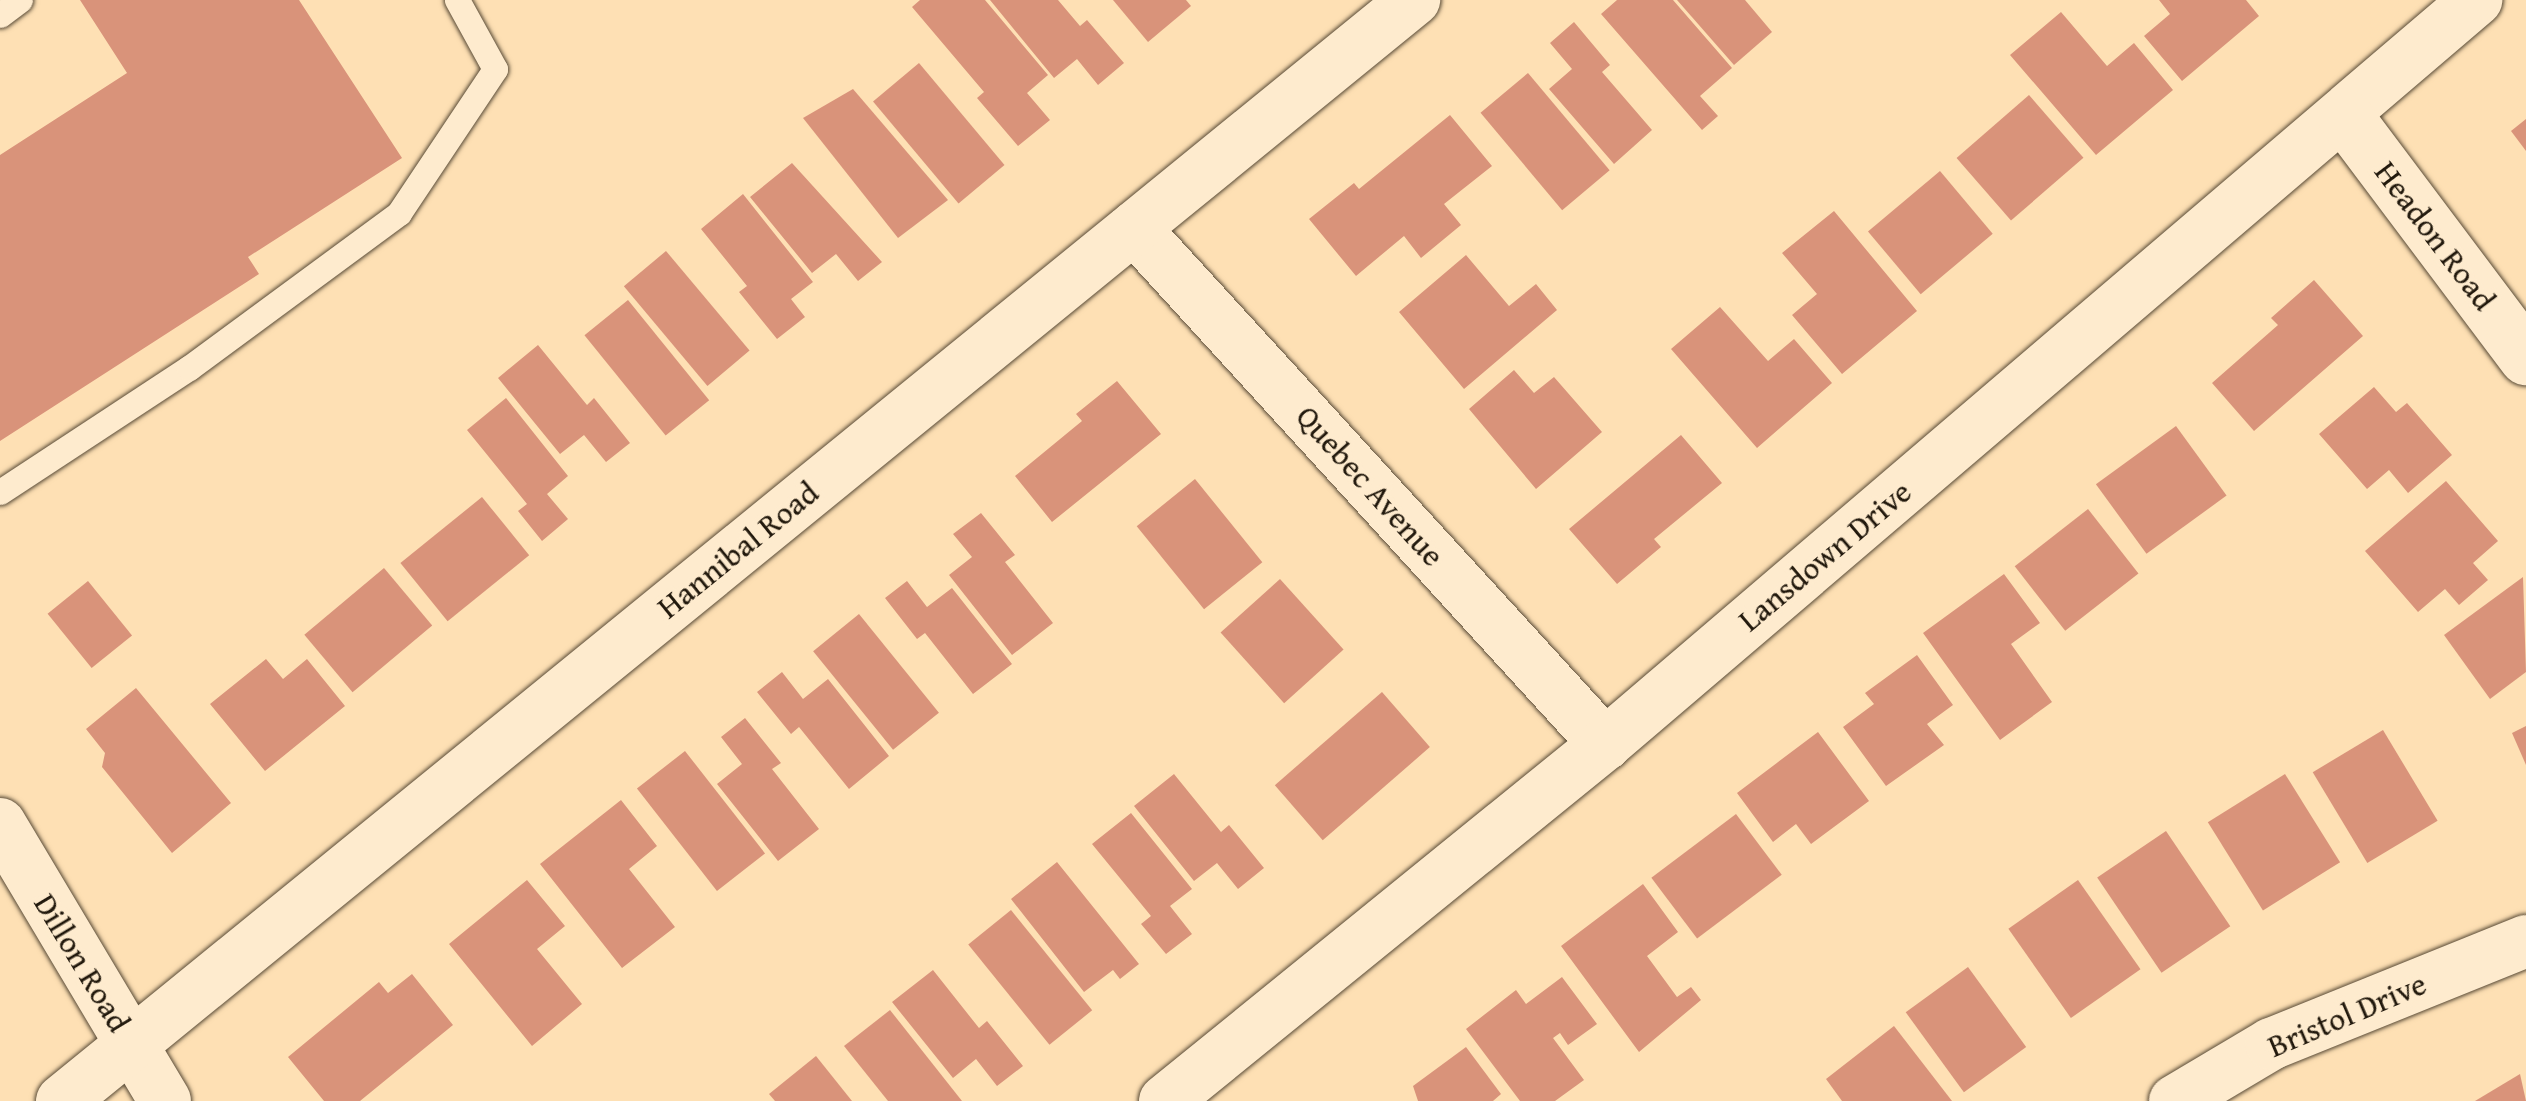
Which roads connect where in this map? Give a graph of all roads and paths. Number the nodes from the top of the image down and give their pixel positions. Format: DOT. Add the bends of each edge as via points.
graph roads {
  1 [pos="20,0"];
  2 [pos="457,0"];
  3 [pos="1414,0"];
  4 [pos="2476,0"];
  5 [pos="0,15"];
  6 [pos="2344,115"];
  7 [pos="1134,228"];
  8 [pos="2526,357"];
  9 [pos="0,492"];
  10 [pos="1605,744"];
  11 [pos="0,824"];
  12 [pos="2526,941"];
  13 [pos="131,1046"];
  14 [pos="62,1101"];
  15 [pos="165,1101"];
  16 [pos="1164,1101"];
  17 [pos="2175,1101"];
  1 -- 5 [label="lane"];
  2 -- 9 [label="lane" via="495,69 399,213 189,368"];
  3 -- 7 [label="street, Hannibal Road"];
  4 -- 6 [label="street, Lansdown Drive"];
  6 -- 8 [label="street, Headon Road"];
  6 -- 10 [label="street, Lansdown Drive"];
  7 -- 10 [label="street, Quebec Avenue"];
  7 -- 13 [label="street, Hannibal Road"];
  10 -- 16 [label="street, Lansdown Drive"];
  11 -- 13 [label="street, Dillon Road"];
  12 -- 17 [label="street, Bristol Drive" via="2271,1044"];
  13 -- 14 [label="street, Hannibal Road"];
  13 -- 15 [label="street, Dillon Road"];
}
